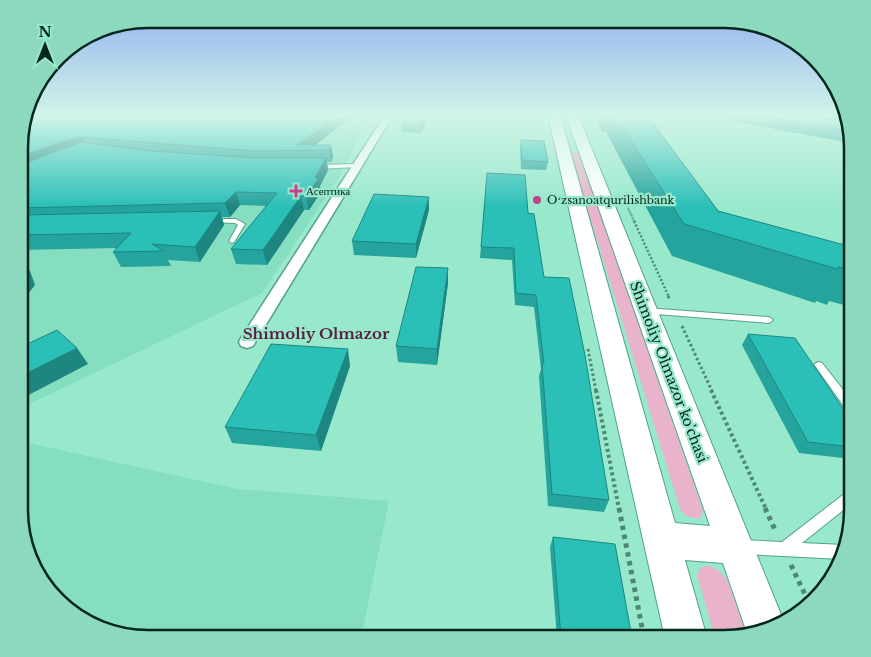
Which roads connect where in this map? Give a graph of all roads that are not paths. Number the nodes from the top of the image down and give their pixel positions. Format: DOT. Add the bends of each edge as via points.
graph roads {
  1 [pos="369,146"];
  2 [pos="573,147"];
  3 [pos="356,166"];
  4 [pos="311,167"];
  5 [pos="207,221"];
  6 [pos="232,241"];
  7 [pos="646,311"];
  8 [pos="768,320"];
  9 [pos="247,342"];
  10 [pos="819,365"];
  11 [pos="843,398"];
  12 [pos="843,502"];
  13 [pos="661,540"];
  14 [pos="735,546"];
  15 [pos="784,548"];
  16 [pos="836,551"];
  17 [pos="764,622"];
  18 [pos="684,630"];
  1 -- 3 [label="street"];
  2 -- 7 [label="main road, Shimoliy Olmazor ko'chasi"];
  2 -- 13 [label="main road, Shimoliy Olmazor ko'chasi"];
  3 -- 4 [label="lane"];
  3 -- 9 [label="street"];
  5 -- 6 [label="lane" via="242,224"];
  7 -- 8 [label="lane"];
  7 -- 14 [label="main road, Shimoliy Olmazor ko'chasi"];
  10 -- 11 [label="lane"];
  12 -- 15 [label="lane"];
  13 -- 14 [label="main road"];
  13 -- 18 [label="main road, Shimoliy Olmazor ko'chasi"];
  14 -- 15 [label="lane"];
  14 -- 17 [label="main road, Shimoliy Olmazor ko'chasi"];
  15 -- 16 [label="lane"];
}
